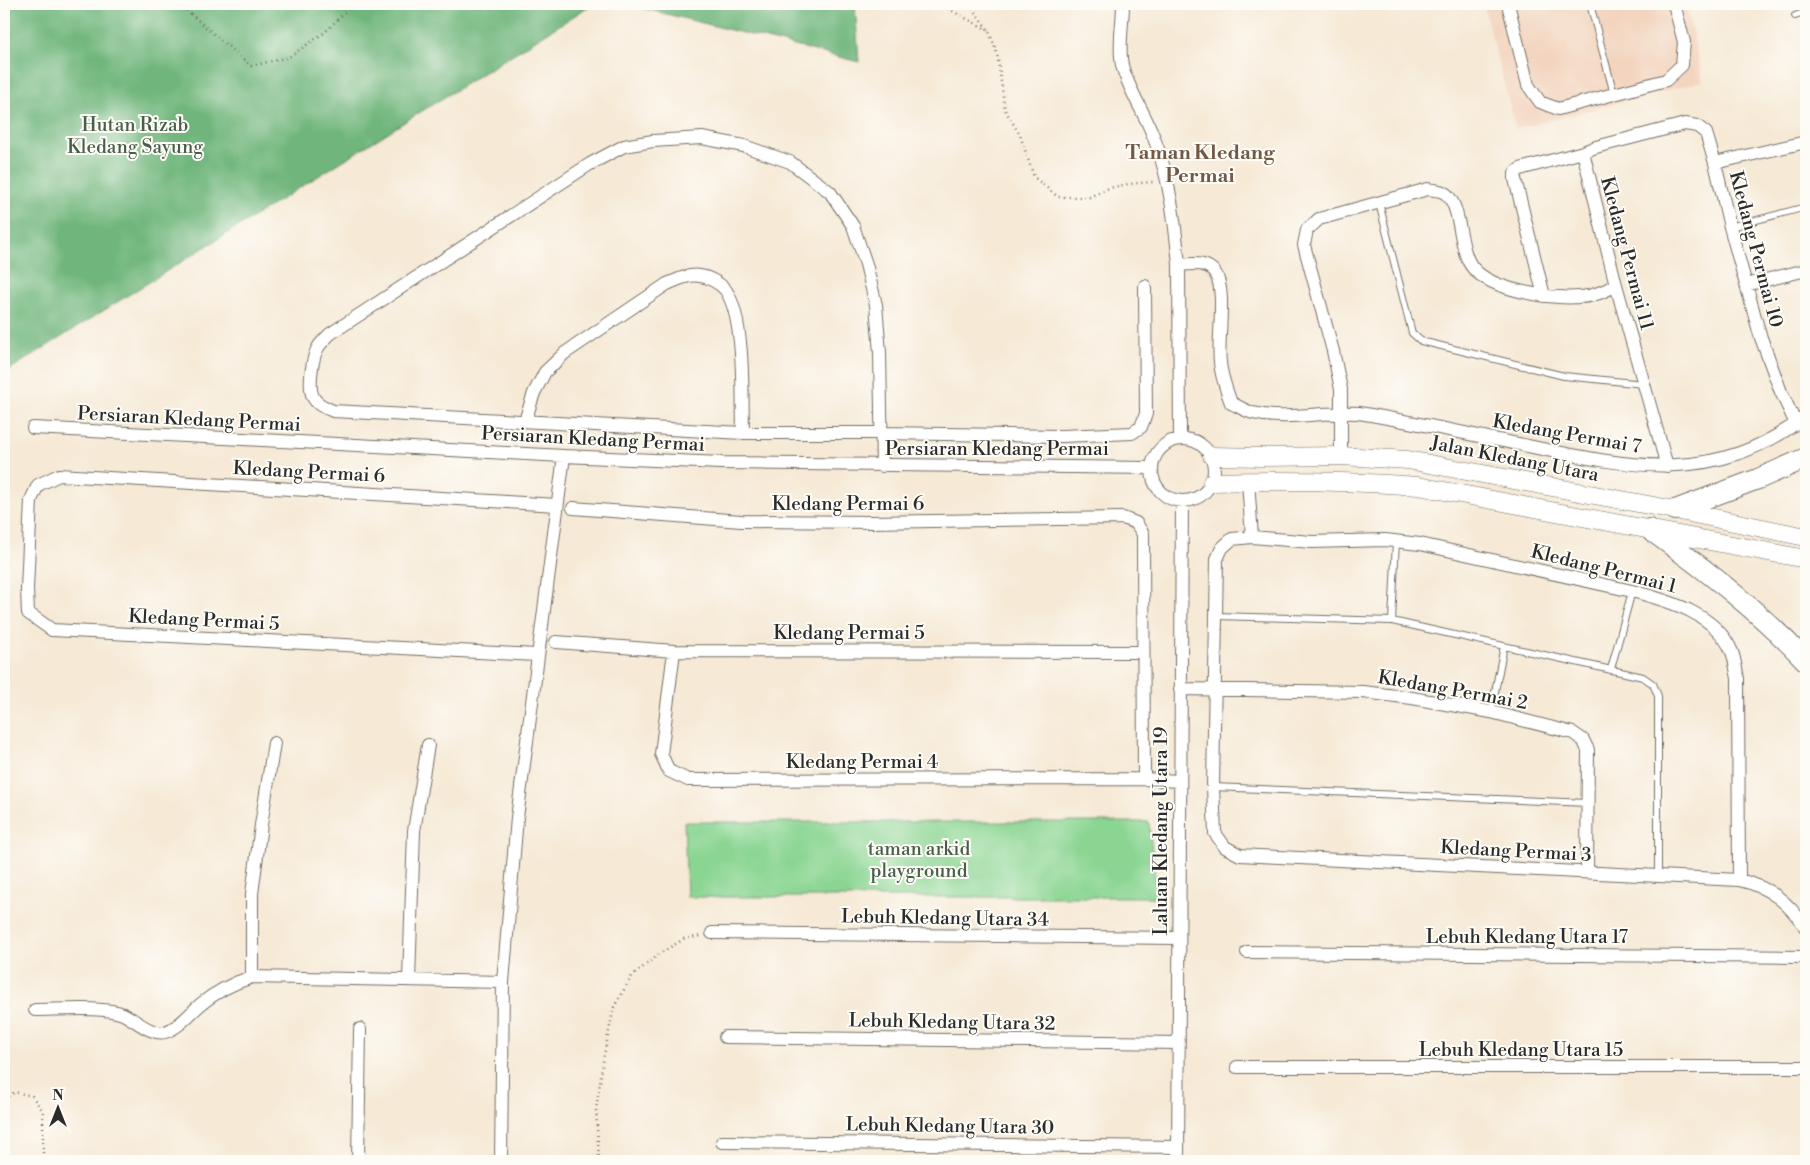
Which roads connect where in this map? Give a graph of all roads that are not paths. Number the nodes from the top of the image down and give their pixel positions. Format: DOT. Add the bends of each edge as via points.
graph roads {
  1 [pos="1123,4"];
  2 [pos="1508,4"];
  3 [pos="1590,4"];
  4 [pos="1674,4"];
  5 [pos="1806,12"];
  6 [pos="1795,16"];
  7 [pos="1614,94"];
  8 [pos="1806,142"];
  9 [pos="1583,152"];
  10 [pos="1715,163"];
  11 [pos="1379,204"];
  12 [pos="1806,207"];
  13 [pos="1730,227"];
  14 [pos="1179,265"];
  15 [pos="1806,270"];
  16 [pos="1616,285"];
  17 [pos="1746,285"];
  18 [pos="1145,286"];
  19 [pos="1544,296"];
  20 [pos="1644,384"];
  21 [pos="1342,412"];
  22 [pos="1801,420"];
  23 [pos="525,421"];
  24 [pos="34,428"];
  25 [pos="743,433"];
  26 [pos="881,433"];
  27 [pos="1180,438"];
  28 [pos="564,456"];
  29 [pos="1212,456"];
  30 [pos="1341,456"];
  31 [pos="1806,458"];
  32 [pos="882,466"];
  33 [pos="1667,466"];
  34 [pos="1152,468"];
  35 [pos="59,475"];
  36 [pos="1248,481"];
  37 [pos="1212,482"];
  38 [pos="1182,502"];
  39 [pos="557,505"];
  40 [pos="573,508"];
  41 [pos="1675,510"];
  42 [pos="1649,529"];
  43 [pos="1252,537"];
  44 [pos="1806,538"];
  45 [pos="1396,541"];
  46 [pos="1806,559"];
  47 [pos="1632,591"];
  48 [pos="1216,616"];
  49 [pos="1392,621"];
  50 [pos="556,642"];
  51 [pos="1504,646"];
  52 [pos="674,651"];
  53 [pos="1143,652"];
  54 [pos="537,655"];
  55 [pos="1806,661"];
  56 [pos="1611,669"];
  57 [pos="1216,689"];
  58 [pos="1180,690"];
  59 [pos="1491,712"];
  60 [pos="274,743"];
  61 [pos="428,745"];
  62 [pos="1144,779"];
  63 [pos="1179,781"];
  64 [pos="1213,786"];
  65 [pos="1588,803"];
  66 [pos="1215,834"];
  67 [pos="1587,872"];
  68 [pos="1658,875"];
  69 [pos="1739,880"];
  70 [pos="1806,928"];
  71 [pos="712,933"];
  72 [pos="1178,938"];
  73 [pos="1247,952"];
  74 [pos="1806,956"];
  75 [pos="252,978"];
  76 [pos="409,980"];
  77 [pos="504,982"];
  78 [pos="36,1010"];
  79 [pos="360,1029"];
  80 [pos="725,1037"];
  81 [pos="1179,1043"];
  82 [pos="1237,1067"];
  83 [pos="1806,1067"];
  84 [pos="722,1142"];
  85 [pos="1178,1147"];
  86 [pos="358,1161"];
  87 [pos="501,1161"];
  88 [pos="1178,1161"];
  1 -- 14 [label="street" via="1122,65 1155,139 1167,181"];
  2 -- 7 [label="street" via="1528,85 1540,102 1558,109"];
  3 -- 7 [label="lane"];
  4 -- 7 [label="street" via="1684,42 1682,65 1666,80"];
  5 -- 6 [label="lane"];
  8 -- 10 [label="street"];
  9 -- 10 [label="street, Kledang Permai 10" via="1685,124 1697,126 1706,133"];
  9 -- 16 [label="street, Kledang Permai 11"];
  9 -- 19 [label="street" via="1515,173"];
  10 -- 13 [label="street, Kledang Permai 10"];
  11 -- 19 [label="street" via="1428,189 1443,192 1453,203 1472,268 1486,279 1520,292"];
  11 -- 20 [label="lane" via="1412,333 1421,341 1564,376"];
  11 -- 21 [label="street" via="1319,219 1307,230 1304,245 1333,351"];
  12 -- 13 [label="lane"];
  13 -- 17 [label="street, Kledang Permai 10"];
  14 -- 21 [label="street, Kledang Permai 7" via="1204,264 1215,272 1220,286 1220,361 1231,403 1251,413 1278,416"];
  14 -- 27 [label="street"];
  15 -- 17 [label="street"];
  16 -- 19 [label="street" via="1582,297"];
  16 -- 20 [label="street, Kledang Permai 11"];
  17 -- 22 [label="street, Kledang Permai 10" via="1781,392"];
  18 -- 26 [label="street" via="1146,414 1141,427 1132,433 1062,436"];
  20 -- 33 [label="street, Kledang Permai 11"];
  21 -- 30 [label="street"];
  21 -- 33 [label="street, Kledang Permai 7" via="1391,418 1604,462"];
  22 -- 33 [label="street, Kledang Permai 7" via="1761,445 1731,456"];
  23 -- 25 [label="street"];
  23 -- 25 [label="street" via="545,372 565,353 667,284 685,277 700,276 713,280 727,292 736,312"];
  23 -- 26 [label="street" via="333,411 313,397 312,363 318,348 330,334 590,164 624,146 702,138 744,146 790,162 830,192 853,226 876,305"];
  24 -- 28 [label="street, Persiaran Kledang Permai"];
  25 -- 26 [label="street"];
  26 -- 32 [label="street"];
  27 -- 29 [label="street" via="1199,442"];
  27 -- 34 [label="street" via="1158,451"];
  28 -- 32 [label="street, Persiaran Kledang Permai"];
  28 -- 39 [label="street"];
  29 -- 30 [label="main road, Jalan Kledang Utara"];
  29 -- 37 [label="street"];
  30 -- 41 [label="main road, Jalan Kledang Utara" via="1408,460"];
  31 -- 41 [label="highway"];
  32 -- 34 [label="street, Persiaran Kledang Permai"];
  34 -- 38 [label="street" via="1152,476 1160,491"];
  35 -- 39 [label="street, Kledang Permai 6"];
  35 -- 54 [label="street, Kledang Permai 5" via="38,485 31,500 28,613 52,630"];
  36 -- 37 [label="main road"];
  36 -- 42 [label="main road" via="1418,486"];
  36 -- 43 [label="street"];
  37 -- 38 [label="street" via="1200,496"];
  38 -- 58 [label="street, Laluan Kledang Utara 19"];
  39 -- 54 [label="street"];
  40 -- 53 [label="street, Kledang Permai 6" via="741,521 1123,518 1136,523 1143,534"];
  41 -- 44 [label="main road, Jalan Kledang Utara"];
  42 -- 46 [label="main road"];
  42 -- 55 [label="highway" via="1705,569 1777,630"];
  43 -- 45 [label="street, Kledang Permai 1" via="1312,542"];
  43 -- 48 [label="street, Kledang Permai 1" via="1232,539 1222,548 1217,559"];
  45 -- 47 [label="street, Kledang Permai 1"];
  45 -- 49 [label="lane"];
  47 -- 56 [label="lane"];
  47 -- 69 [label="street, Kledang Permai 1" via="1696,613 1719,632 1732,651 1738,678"];
  48 -- 49 [label="lane"];
  48 -- 57 [label="street, Kledang Permai 1"];
  49 -- 51 [label="lane"];
  50 -- 52 [label="street, Kledang Permai 5"];
  51 -- 56 [label="lane"];
  51 -- 59 [label="lane"];
  52 -- 53 [label="street, Kledang Permai 5"];
  52 -- 62 [label="street, Kledang Permai 4" via="661,754 669,772 688,780"];
  53 -- 62 [label="street"];
  54 -- 77 [label="street" via="517,818"];
  56 -- 68 [label="lane" via="1643,677 1653,684 1658,696"];
  57 -- 58 [label="street, Kledang Permai 2"];
  57 -- 59 [label="street, Kledang Permai 2" via="1363,692"];
  57 -- 64 [label="street, Kledang Permai 1"];
  58 -- 63 [label="street, Laluan Kledang Utara 19"];
  59 -- 65 [label="street, Kledang Permai 2" via="1573,733 1584,740 1588,750"];
  60 -- 75 [label="street" via="252,894"];
  61 -- 76 [label="street" via="414,831"];
  62 -- 63 [label="street, Kledang Permai 4"];
  63 -- 72 [label="street, Laluan Kledang Utara 19"];
  64 -- 65 [label="lane"];
  64 -- 66 [label="street, Kledang Permai 1"];
  65 -- 67 [label="street, Kledang Permai 2"];
  66 -- 67 [label="street, Kledang Permai 3" via="1225,847 1240,855"];
  67 -- 68 [label="street, Kledang Permai 3"];
  68 -- 69 [label="street, Kledang Permai 3"];
  69 -- 70 [label="street, Kledang Permai 3" via="1757,884 1779,898"];
  71 -- 72 [label="street, Lebuh Kledang Utara 34"];
  72 -- 81 [label="street, Laluan Kledang Utara 19"];
  73 -- 74 [label="street, Lebuh Kledang Utara 17"];
  75 -- 76 [label="street"];
  75 -- 78 [label="street" via="222,989 174,1028 163,1032 109,1010"];
  76 -- 77 [label="street"];
  77 -- 87 [label="street"];
  79 -- 86 [label="street"];
  80 -- 81 [label="street, Lebuh Kledang Utara 32"];
  81 -- 85 [label="street, Laluan Kledang Utara 19"];
  82 -- 83 [label="street, Lebuh Kledang Utara 15"];
  84 -- 85 [label="street, Lebuh Kledang Utara 30"];
  85 -- 88 [label="street, Laluan Kledang Utara 19"];
}
